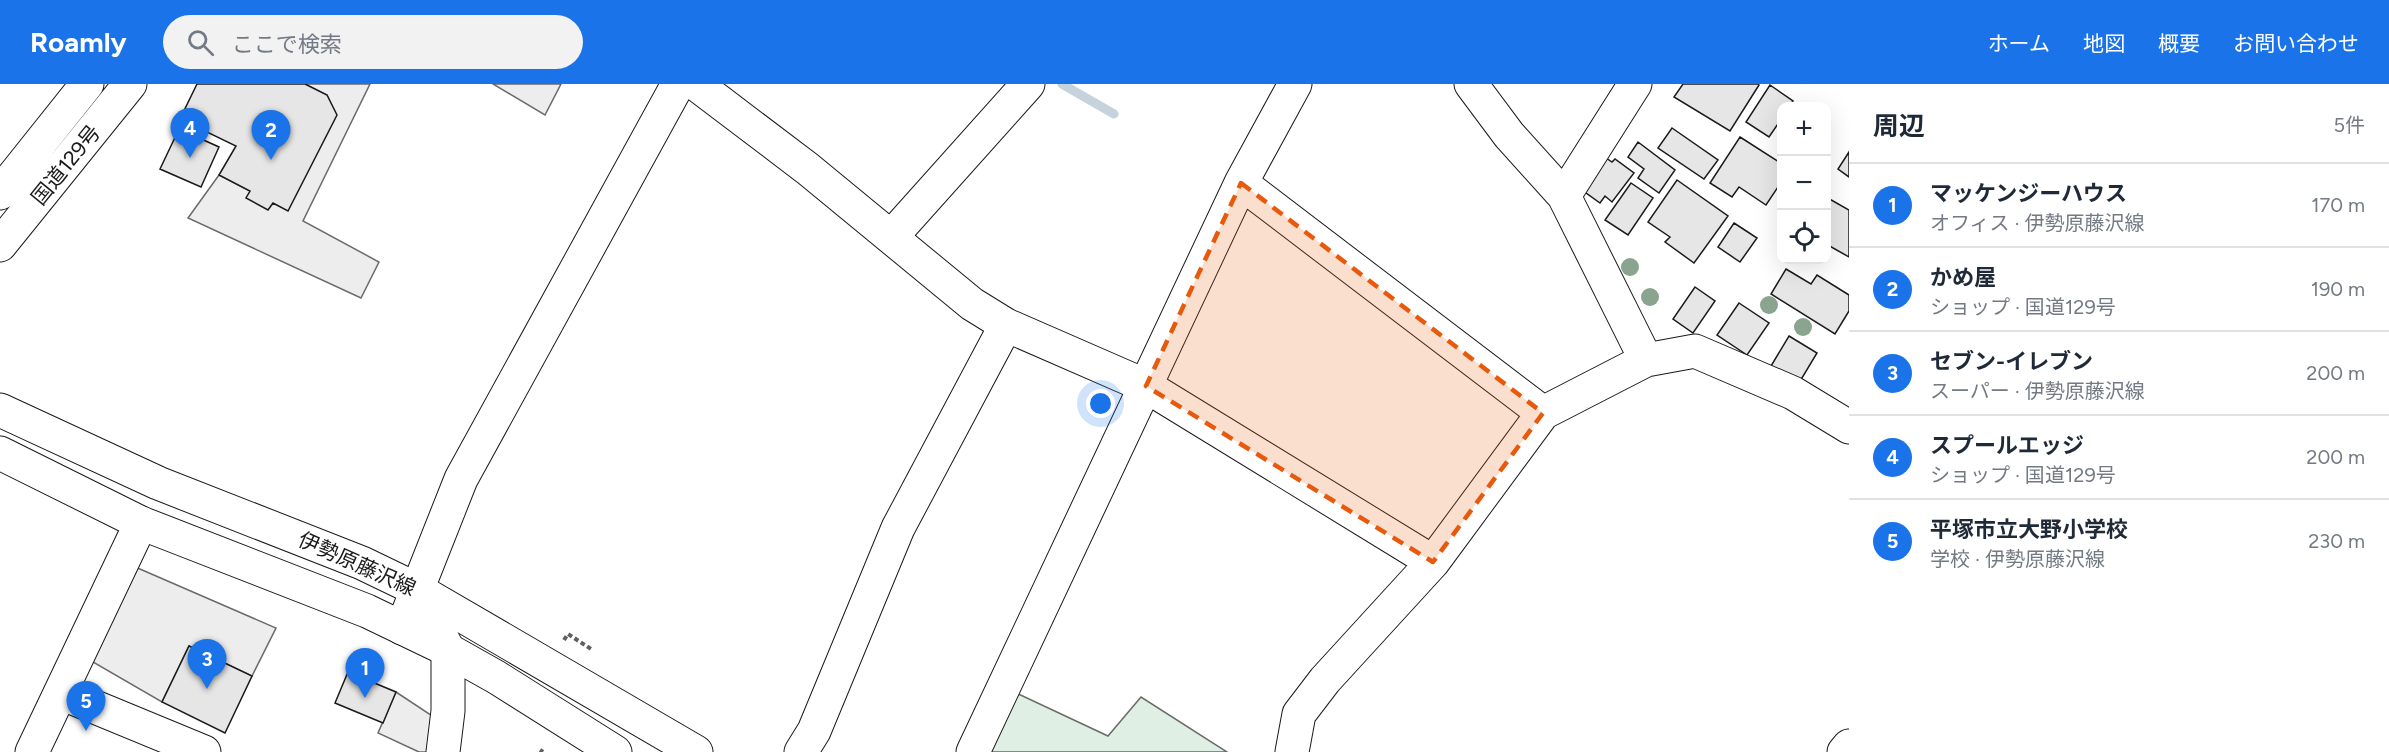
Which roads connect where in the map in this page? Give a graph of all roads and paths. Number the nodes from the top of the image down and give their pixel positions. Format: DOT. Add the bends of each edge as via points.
graph roads {
  1 [pos="87,84"];
  2 [pos="130,84"];
  3 [pos="678,84"];
  4 [pos="696,84"];
  5 [pos="1028,84"];
  6 [pos="1295,84"];
  7 [pos="1471,84"];
  8 [pos="1635,84"];
  9 [pos="1241,183"];
  10 [pos="0,194"];
  11 [pos="1564,196"];
  12 [pos="6,229"];
  13 [pos="892,236"];
  14 [pos="1006,325"];
  15 [pos="1646,360"];
  16 [pos="1146,386"];
  17 [pos="0,410"];
  18 [pos="1543,413"];
  19 [pos="1849,427"];
  20 [pos="0,453"];
  21 [pos="141,523"];
  22 [pos="1433,562"];
  23 [pos="418,590"];
  24 [pos="402,628"];
  25 [pos="448,650"];
  26 [pos="61,693"];
  27 [pos="1849,746"];
  28 [pos="32,752"];
  29 [pos="204,752"];
  30 [pos="443,752"];
  31 [pos="615,752"];
  32 [pos="696,752"];
  33 [pos="801,752"];
  34 [pos="973,752"];
  35 [pos="1292,752"];
  36 [pos="1844,752"];
  1 -- 10 [label="main road, 国道129号"];
  2 -- 12 [label="main road, 国道129号"];
  3 -- 23 [label="main road" via="461,479"];
  4 -- 13 [label="main road"];
  5 -- 13 [label="main road"];
  6 -- 9 [label="main road"];
  7 -- 11 [label="main road" via="1509,135"];
  8 -- 11 [label="main road"];
  9 -- 16 [label="main road"];
  9 -- 18 [label="main road"];
  11 -- 15 [label="main road"];
  13 -- 14 [label="main road" via="972,304"];
  14 -- 16 [label="main road"];
  14 -- 33 [label="main road" via="898,528 814,731"];
  15 -- 18 [label="main road"];
  15 -- 19 [label="main road" via="1695,351 1793,393"];
  16 -- 22 [label="main road"];
  16 -- 34 [label="main road"];
  17 -- 23 [label="main road, 伊勢原藤沢線" via="158,483 362,563"];
  18 -- 22 [label="main road"];
  20 -- 21 [label="main road, 伊勢原藤沢線"];
  21 -- 24 [label="main road, 伊勢原藤沢線" via="368,611"];
  21 -- 26 [label="main road"];
  22 -- 35 [label="main road" via="1332,672 1299,714"];
  23 -- 24 [label="main road"];
  23 -- 25 [label="main road"];
  23 -- 32 [label="main road, 伊勢原藤沢線"];
  24 -- 25 [label="main road, 伊勢原藤沢線"];
  25 -- 30 [label="main road"];
  25 -- 31 [label="main road, 伊勢原藤沢線"];
  26 -- 28 [label="main road"];
  26 -- 29 [label="main road"];
  27 -- 36 [label="main road"];
}
